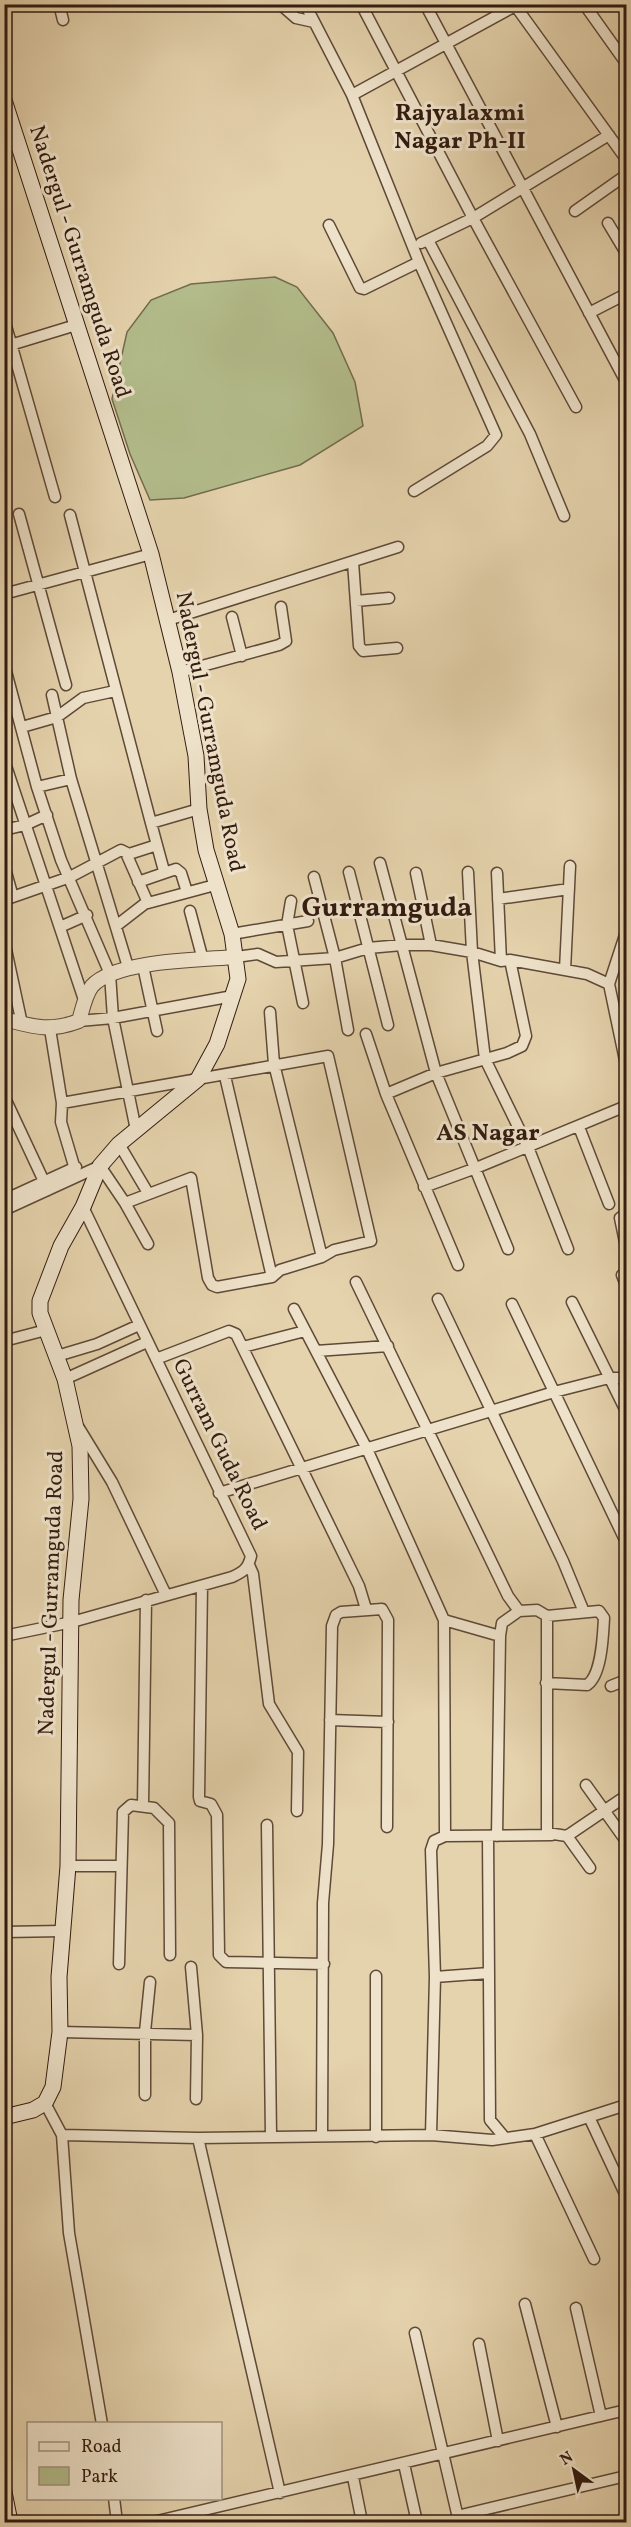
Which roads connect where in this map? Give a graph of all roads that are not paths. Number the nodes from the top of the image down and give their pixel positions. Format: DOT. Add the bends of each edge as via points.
graph roads {
  1 [pos="59,4"];
  2 [pos="280,4"];
  3 [pos="305,4"];
  4 [pos="361,4"];
  5 [pos="424,4"];
  6 [pos="514,5"];
  7 [pos="586,5"];
  8 [pos="63,20"];
  9 [pos="314,22"];
  10 [pos="446,44"];
  11 [pos="626,63"];
  12 [pos="396,71"];
  13 [pos="352,95"];
  14 [pos="4,100"];
  15 [pos="609,135"];
  16 [pos="627,159"];
  17 [pos="627,176"];
  18 [pos="522,189"];
  19 [pos="575,211"];
  20 [pos="472,218"];
  21 [pos="608,223"];
  22 [pos="329,225"];
  23 [pos="428,240"];
  24 [pos="413,247"];
  25 [pos="627,253"];
  26 [pos="419,262"];
  27 [pos="627,294"];
  28 [pos="589,313"];
  29 [pos="4,319"];
  30 [pos="76,325"];
  31 [pos="8,346"];
  32 [pos="627,382"];
  33 [pos="576,407"];
  34 [pos="414,491"];
  35 [pos="54,496"];
  36 [pos="19,514"];
  37 [pos="70,515"];
  38 [pos="564,516"];
  39 [pos="398,547"];
  40 [pos="151,554"];
  41 [pos="352,562"];
  42 [pos="85,572"];
  43 [pos="39,585"];
  44 [pos="4,594"];
  45 [pos="389,598"];
  46 [pos="356,601"];
  47 [pos="281,608"];
  48 [pos="232,617"];
  49 [pos="168,620"];
  50 [pos="397,648"];
  51 [pos="242,656"];
  52 [pos="4,664"];
  53 [pos="180,672"];
  54 [pos="66,685"];
  55 [pos="115,691"];
  56 [pos="52,695"];
  57 [pos="57,717"];
  58 [pos="22,727"];
  59 [pos="4,759"];
  60 [pos="71,779"];
  61 [pos="37,787"];
  62 [pos="199,809"];
  63 [pos="47,815"];
  64 [pos="151,823"];
  65 [pos="25,825"];
  66 [pos="4,830"];
  67 [pos="157,845"];
  68 [pos="126,853"];
  69 [pos="98,863"];
  70 [pos="381,863"];
  71 [pos="4,865"];
  72 [pos="570,866"];
  73 [pos="164,871"];
  74 [pos="349,872"];
  75 [pos="468,872"];
  76 [pos="416,873"];
  77 [pos="497,873"];
  78 [pos="69,877"];
  79 [pos="314,877"];
  80 [pos="138,882"];
  81 [pos="45,885"];
  82 [pos="215,885"];
  83 [pos="569,889"];
  84 [pos="187,892"];
  85 [pos="9,899"];
  86 [pos="498,899"];
  87 [pos="291,901"];
  88 [pos="147,902"];
  89 [pos="190,911"];
  90 [pos="87,915"];
  91 [pos="308,921"];
  92 [pos="287,925"];
  93 [pos="116,926"];
  94 [pos="60,927"];
  95 [pos="627,932"];
  96 [pos="232,934"];
  97 [pos="4,940"];
  98 [pos="402,945"];
  99 [pos="431,945"];
  100 [pos="368,948"];
  101 [pos="472,952"];
  102 [pos="236,957"];
  103 [pos="335,958"];
  104 [pos="203,960"];
  105 [pos="295,961"];
  106 [pos="506,961"];
  107 [pos="143,966"];
  108 [pos="128,967"];
  109 [pos="565,970"];
  110 [pos="110,974"];
  111 [pos="609,984"];
  112 [pos="233,996"];
  113 [pos="85,1003"];
  114 [pos="303,1003"];
  115 [pos="152,1011"];
  116 [pos="270,1012"];
  117 [pos="113,1018"];
  118 [pos="4,1019"];
  119 [pos="79,1021"];
  120 [pos="22,1024"];
  121 [pos="388,1024"];
  122 [pos="50,1029"];
  123 [pos="348,1030"];
  124 [pos="157,1031"];
  125 [pos="366,1034"];
  126 [pos="484,1059"];
  127 [pos="274,1064"];
  128 [pos="627,1065"];
  129 [pos="436,1073"];
  130 [pos="225,1076"];
  131 [pos="198,1079"];
  132 [pos="127,1090"];
  133 [pos="386,1094"];
  134 [pos="4,1096"];
  135 [pos="62,1103"];
  136 [pos="627,1106"];
  137 [pos="579,1126"];
  138 [pos="136,1130"];
  139 [pos="119,1144"];
  140 [pos="528,1147"];
  141 [pos="100,1166"];
  142 [pos="476,1168"];
  143 [pos="77,1172"];
  144 [pos="46,1186"];
  145 [pos="424,1187"];
  146 [pos="148,1193"];
  147 [pos="4,1200"];
  148 [pos="125,1203"];
  149 [pos="609,1204"];
  150 [pos="83,1207"];
  151 [pos="4,1210"];
  152 [pos="627,1214"];
  153 [pos="148,1244"];
  154 [pos="627,1247"];
  155 [pos="508,1249"];
  156 [pos="568,1249"];
  157 [pos="322,1257"];
  158 [pos="458,1265"];
  159 [pos="272,1277"];
  160 [pos="356,1282"];
  161 [pos="438,1299"];
  162 [pos="572,1302"];
  163 [pos="513,1304"];
  164 [pos="294,1309"];
  165 [pos="139,1325"];
  166 [pos="46,1330"];
  167 [pos="305,1331"];
  168 [pos="4,1341"];
  169 [pos="147,1342"];
  170 [pos="388,1346"];
  171 [pos="243,1347"];
  172 [pos="316,1351"];
  173 [pos="57,1356"];
  174 [pos="156,1359"];
  175 [pos="609,1378"];
  176 [pos="627,1378"];
  177 [pos="65,1380"];
  178 [pos="554,1392"];
  179 [pos="491,1410"];
  180 [pos="627,1412"];
  181 [pos="73,1419"];
  182 [pos="429,1429"];
  183 [pos="367,1449"];
  184 [pos="302,1467"];
  185 [pos="219,1493"];
  186 [pos="627,1542"];
  187 [pos="249,1565"];
  188 [pos="202,1586"];
  189 [pos="166,1595"];
  190 [pos="146,1600"];
  191 [pos="366,1609"];
  192 [pos="519,1611"];
  193 [pos="584,1612"];
  194 [pos="547,1616"];
  195 [pos="444,1620"];
  196 [pos="72,1622"];
  197 [pos="4,1636"];
  198 [pos="500,1636"];
  199 [pos="624,1681"];
  200 [pos="546,1683"];
  201 [pos="611,1686"];
  202 [pos="627,1693"];
  203 [pos="330,1720"];
  204 [pos="388,1722"];
  205 [pos="586,1785"];
  206 [pos="627,1796"];
  207 [pos="143,1805"];
  208 [pos="297,1811"];
  209 [pos="605,1811"];
  210 [pos="267,1825"];
  211 [pos="387,1827"];
  212 [pos="552,1835"];
  213 [pos="445,1836"];
  214 [pos="493,1836"];
  215 [pos="567,1836"];
  216 [pos="626,1841"];
  217 [pos="68,1866"];
  218 [pos="121,1866"];
  219 [pos="590,1868"];
  220 [pos="62,1931"];
  221 [pos="4,1932"];
  222 [pos="170,1955"];
  223 [pos="268,1962"];
  224 [pos="119,1964"];
  225 [pos="324,1964"];
  226 [pos="191,1967"];
  227 [pos="489,1973"];
  228 [pos="376,1976"];
  229 [pos="435,1977"];
  230 [pos="150,1982"];
  231 [pos="60,2032"];
  232 [pos="146,2032"];
  233 [pos="197,2035"];
  234 [pos="145,2095"];
  235 [pos="196,2099"];
  236 [pos="45,2103"];
  237 [pos="627,2104"];
  238 [pos="4,2117"];
  239 [pos="589,2117"];
  240 [pos="535,2134"];
  241 [pos="62,2135"];
  242 [pos="431,2135"];
  243 [pos="271,2136"];
  244 [pos="322,2136"];
  245 [pos="376,2137"];
  246 [pos="198,2138"];
  247 [pos="505,2139"];
  248 [pos="627,2196"];
  249 [pos="594,2259"];
  250 [pos="525,2304"];
  251 [pos="576,2308"];
  252 [pos="415,2333"];
  253 [pos="479,2344"];
  254 [pos="627,2410"];
  255 [pos="601,2416"];
  256 [pos="102,2422"];
  257 [pos="557,2427"];
  258 [pos="498,2441"];
  259 [pos="444,2453"];
  260 [pos="404,2464"];
  261 [pos="353,2476"];
  262 [pos="627,2476"];
  263 [pos="4,2492"];
  264 [pos="280,2493"];
  265 [pos="114,2500"];
  266 [pos="458,2519"];
  267 [pos="10,2523"];
  268 [pos="117,2523"];
  269 [pos="153,2523"];
  270 [pos="362,2523"];
  271 [pos="417,2523"];
  1 -- 8 [label="street"];
  2 -- 9 [label="street" via="296,18"];
  3 -- 9 [label="street"];
  4 -- 12 [label="street"];
  5 -- 10 [label="street"];
  6 -- 10 [label="street"];
  6 -- 15 [label="street"];
  7 -- 11 [label="street"];
  9 -- 13 [label="street"];
  10 -- 12 [label="street"];
  10 -- 18 [label="street"];
  12 -- 13 [label="street"];
  12 -- 20 [label="street"];
  13 -- 24 [label="street"];
  14 -- 30 [label="main road, Nadergul - Gurramguda Road"];
  15 -- 16 [label="street"];
  15 -- 18 [label="street"];
  17 -- 19 [label="street"];
  18 -- 20 [label="street"];
  18 -- 28 [label="street"];
  20 -- 23 [label="street"];
  20 -- 33 [label="street"];
  21 -- 25 [label="street"];
  22 -- 26 [label="street" via="360,288"];
  23 -- 24 [label="street"];
  23 -- 38 [label="street" via="530,434"];
  24 -- 26 [label="street"];
  26 -- 34 [label="street" via="496,435 487,446"];
  27 -- 28 [label="street"];
  28 -- 32 [label="street"];
  29 -- 31 [label="street"];
  30 -- 31 [label="street"];
  30 -- 40 [label="main road, Nadergul - Gurramguda Road"];
  31 -- 35 [label="street"];
  36 -- 43 [label="street"];
  37 -- 42 [label="street"];
  39 -- 41 [label="street"];
  40 -- 42 [label="street"];
  40 -- 49 [label="main road, Nadergul - Gurramguda Road"];
  41 -- 46 [label="street"];
  41 -- 49 [label="street"];
  42 -- 43 [label="street"];
  42 -- 55 [label="street"];
  43 -- 44 [label="street"];
  43 -- 54 [label="street"];
  45 -- 46 [label="street"];
  46 -- 50 [label="street" via="363,651"];
  47 -- 51 [label="street" via="286,641"];
  48 -- 51 [label="street"];
  49 -- 53 [label="main road, Nadergul - Gurramguda Road"];
  51 -- 53 [label="street"];
  52 -- 58 [label="street"];
  53 -- 62 [label="main road, Nadergul - Gurramguda Road" via="196,756"];
  55 -- 57 [label="street" via="83,698"];
  55 -- 64 [label="street"];
  56 -- 57 [label="street"];
  57 -- 58 [label="street"];
  57 -- 60 [label="street"];
  58 -- 61 [label="street"];
  59 -- 65 [label="street"];
  60 -- 61 [label="street"];
  60 -- 69 [label="street"];
  61 -- 63 [label="street"];
  62 -- 64 [label="street"];
  62 -- 82 [label="main road, Nadergul - Gurramguda Road"];
  63 -- 65 [label="street"];
  63 -- 78 [label="street"];
  64 -- 67 [label="street"];
  65 -- 66 [label="street"];
  65 -- 81 [label="street"];
  67 -- 68 [label="street"];
  67 -- 73 [label="street"];
  68 -- 69 [label="street" via="121,850"];
  68 -- 80 [label="street"];
  69 -- 78 [label="street"];
  69 -- 93 [label="street"];
  70 -- 98 [label="street"];
  71 -- 85 [label="street"];
  72 -- 83 [label="street"];
  73 -- 80 [label="street"];
  73 -- 84 [label="street" via="181,873"];
  74 -- 100 [label="street"];
  75 -- 101 [label="street"];
  76 -- 99 [label="street"];
  77 -- 86 [label="street"];
  78 -- 81 [label="street"];
  78 -- 90 [label="street"];
  79 -- 103 [label="street"];
  80 -- 88 [label="street"];
  81 -- 85 [label="street"];
  81 -- 94 [label="street"];
  82 -- 84 [label="street"];
  82 -- 96 [label="main road, Nadergul - Gurramguda Road"];
  83 -- 86 [label="street"];
  83 -- 109 [label="street"];
  84 -- 88 [label="street" via="152,904"];
  86 -- 106 [label="street"];
  87 -- 92 [label="street"];
  88 -- 93 [label="street"];
  89 -- 104 [label="street"];
  90 -- 94 [label="street"];
  90 -- 110 [label="street"];
  91 -- 92 [label="street"];
  92 -- 96 [label="street"];
  92 -- 105 [label="street"];
  93 -- 108 [label="street"];
  94 -- 113 [label="street"];
  95 -- 111 [label="street"];
  96 -- 102 [label="main road, Nadergul - Gurramguda Road"];
  97 -- 120 [label="street"];
  98 -- 99 [label="street"];
  98 -- 100 [label="street"];
  98 -- 129 [label="street"];
  99 -- 101 [label="street"];
  100 -- 103 [label="street"];
  100 -- 121 [label="street"];
  101 -- 106 [label="street"];
  101 -- 126 [label="street"];
  102 -- 104 [label="street"];
  102 -- 105 [label="street" via="258,954 276,962"];
  102 -- 112 [label="main road, Nadergul - Gurramguda Road" via="238,978"];
  103 -- 105 [label="street"];
  103 -- 123 [label="street"];
  104 -- 107 [label="street"];
  105 -- 114 [label="street"];
  106 -- 109 [label="street"];
  106 -- 126 [label="street" via="526,1036 522,1046"];
  107 -- 108 [label="street"];
  107 -- 115 [label="street"];
  108 -- 110 [label="street"];
  109 -- 111 [label="street"];
  110 -- 113 [label="street" via="92,987"];
  110 -- 117 [label="street"];
  111 -- 128 [label="street"];
  112 -- 115 [label="street"];
  112 -- 131 [label="main road, Nadergul - Gurramguda Road" via="217,1044"];
  113 -- 119 [label="street"];
  115 -- 117 [label="street"];
  115 -- 124 [label="street"];
  116 -- 127 [label="street"];
  117 -- 119 [label="street"];
  117 -- 132 [label="street"];
  118 -- 120 [label="street"];
  119 -- 122 [label="street"];
  120 -- 122 [label="street"];
  122 -- 135 [label="street"];
  125 -- 133 [label="street"];
  126 -- 129 [label="street"];
  126 -- 140 [label="street"];
  127 -- 130 [label="street"];
  127 -- 157 [label="street"];
  127 -- 157 [label="street" via="328,1056 371,1240 350,1244"];
  129 -- 133 [label="street"];
  129 -- 142 [label="street"];
  130 -- 131 [label="street"];
  130 -- 159 [label="street"];
  131 -- 132 [label="street"];
  131 -- 138 [label="main road, Nadergul - Gurramguda Road"];
  132 -- 135 [label="street"];
  132 -- 138 [label="street"];
  133 -- 145 [label="street"];
  134 -- 144 [label="street"];
  135 -- 143 [label="street" via="61,1122"];
  136 -- 137 [label="street"];
  137 -- 140 [label="street"];
  137 -- 149 [label="street"];
  138 -- 139 [label="main road, Nadergul - Gurramguda Road"];
  139 -- 141 [label="main road, Nadergul - Gurramguda Road"];
  139 -- 146 [label="street"];
  140 -- 142 [label="street"];
  140 -- 156 [label="street"];
  141 -- 143 [label="street"];
  141 -- 148 [label="street"];
  141 -- 150 [label="main road, Nadergul - Gurramguda Road"];
  142 -- 145 [label="street"];
  142 -- 155 [label="street"];
  143 -- 144 [label="street"];
  144 -- 147 [label="street"];
  144 -- 151 [label="street"];
  145 -- 158 [label="street"];
  146 -- 148 [label="street"];
  146 -- 159 [label="street" via="191,1178 212,1286"];
  148 -- 153 [label="street"];
  150 -- 165 [label="street, Gurram Guda Road"];
  150 -- 166 [label="main road, Nadergul - Gurramguda Road" via="43,1286 40,1313"];
  152 -- 154 [label="street" via="619,1223"];
  157 -- 159 [label="street" via="280,1270"];
  160 -- 170 [label="street"];
  161 -- 179 [label="street"];
  162 -- 175 [label="street"];
  163 -- 178 [label="street"];
  164 -- 167 [label="street"];
  165 -- 169 [label="street, Gurram Guda Road"];
  165 -- 173 [label="street"];
  166 -- 168 [label="street"];
  166 -- 173 [label="main road, Nadergul - Gurramguda Road"];
  167 -- 171 [label="street"];
  167 -- 172 [label="street"];
  169 -- 174 [label="street, Gurram Guda Road"];
  169 -- 177 [label="street"];
  170 -- 172 [label="street"];
  170 -- 182 [label="street"];
  171 -- 174 [label="street" via="236,1334 229,1331"];
  171 -- 184 [label="street"];
  172 -- 183 [label="street"];
  173 -- 177 [label="main road, Nadergul - Gurramguda Road"];
  174 -- 185 [label="street, Gurram Guda Road"];
  175 -- 176 [label="street"];
  175 -- 178 [label="street"];
  175 -- 180 [label="street"];
  177 -- 181 [label="main road, Nadergul - Gurramguda Road"];
  178 -- 179 [label="street"];
  178 -- 186 [label="street"];
  179 -- 182 [label="street"];
  179 -- 193 [label="street"];
  181 -- 189 [label="street" via="112,1482"];
  181 -- 196 [label="main road, Nadergul - Gurramguda Road" via="80,1446 81,1499 72,1576"];
  182 -- 183 [label="street"];
  182 -- 192 [label="street" via="479,1539"];
  183 -- 184 [label="street"];
  183 -- 195 [label="street"];
  184 -- 185 [label="street"];
  184 -- 191 [label="street" via="359,1586"];
  185 -- 187 [label="street, Gurram Guda Road" via="251,1556"];
  187 -- 188 [label="street, Gurram Guda Road" via="232,1577"];
  187 -- 208 [label="street" via="268,1704 298,1752"];
  188 -- 189 [label="street, Gurram Guda Road"];
  188 -- 223 [label="street" via="199,1797 217,1815 218,1950 226,1962"];
  189 -- 190 [label="street, Gurram Guda Road"];
  190 -- 196 [label="street, Gurram Guda Road"];
  190 -- 207 [label="street"];
  191 -- 203 [label="street" via="341,1612 334,1620"];
  191 -- 204 [label="street" via="382,1609 388,1620"];
  192 -- 194 [label="street" via="537,1610"];
  192 -- 198 [label="street" via="502,1623"];
  193 -- 194 [label="street"];
  193 -- 200 [label="street" via="599,1611 604,1618 603,1644 594,1679 587,1685"];
  194 -- 200 [label="street"];
  195 -- 198 [label="street"];
  195 -- 213 [label="street"];
  196 -- 197 [label="street, Gurram Guda Road"];
  196 -- 217 [label="main road, Nadergul - Gurramguda Road"];
  198 -- 214 [label="street"];
  199 -- 201 [label="street"];
  199 -- 202 [label="street"];
  200 -- 212 [label="street" via="546,1831"];
  203 -- 204 [label="street"];
  203 -- 225 [label="street"];
  204 -- 211 [label="street"];
  205 -- 209 [label="street"];
  206 -- 209 [label="street"];
  207 -- 218 [label="street" via="131,1805 123,1812"];
  207 -- 222 [label="street" via="160,1812 170,1830"];
  209 -- 215 [label="street"];
  209 -- 216 [label="street"];
  210 -- 223 [label="street"];
  212 -- 214 [label="street"];
  212 -- 215 [label="street"];
  213 -- 214 [label="street"];
  213 -- 229 [label="street" via="434,1841 432,1850"];
  214 -- 227 [label="street"];
  215 -- 219 [label="street"];
  217 -- 218 [label="street"];
  217 -- 220 [label="main road, Nadergul - Gurramguda Road"];
  218 -- 224 [label="street"];
  220 -- 221 [label="street"];
  220 -- 231 [label="main road, Nadergul - Gurramguda Road"];
  223 -- 225 [label="street"];
  223 -- 243 [label="street"];
  225 -- 244 [label="street"];
  226 -- 233 [label="street"];
  227 -- 229 [label="street"];
  227 -- 247 [label="street" via="490,2120"];
  228 -- 245 [label="street"];
  229 -- 242 [label="street"];
  230 -- 232 [label="street"];
  231 -- 232 [label="street"];
  231 -- 236 [label="main road, Nadergul - Gurramguda Road" via="53,2087"];
  232 -- 233 [label="street"];
  232 -- 234 [label="street"];
  233 -- 235 [label="street"];
  236 -- 238 [label="main road"];
  236 -- 241 [label="street"];
  237 -- 239 [label="street"];
  239 -- 240 [label="street"];
  239 -- 248 [label="street"];
  240 -- 247 [label="street"];
  240 -- 249 [label="street"];
  241 -- 246 [label="street"];
  241 -- 256 [label="street" via="69,2233"];
  242 -- 245 [label="street"];
  242 -- 247 [label="street"];
  243 -- 244 [label="street"];
  243 -- 246 [label="street"];
  244 -- 245 [label="street"];
  246 -- 264 [label="street"];
  250 -- 257 [label="street"];
  251 -- 255 [label="street"];
  252 -- 259 [label="street"];
  253 -- 258 [label="street"];
  254 -- 255 [label="street"];
  255 -- 257 [label="street"];
  257 -- 258 [label="street"];
  258 -- 259 [label="street"];
  259 -- 260 [label="street"];
  259 -- 266 [label="street"];
  260 -- 261 [label="street"];
  260 -- 271 [label="street"];
  261 -- 264 [label="street"];
  261 -- 270 [label="street"];
  262 -- 266 [label="street"];
  263 -- 267 [label="main road"];
  264 -- 269 [label="street"];
  265 -- 268 [label="street"];
}
